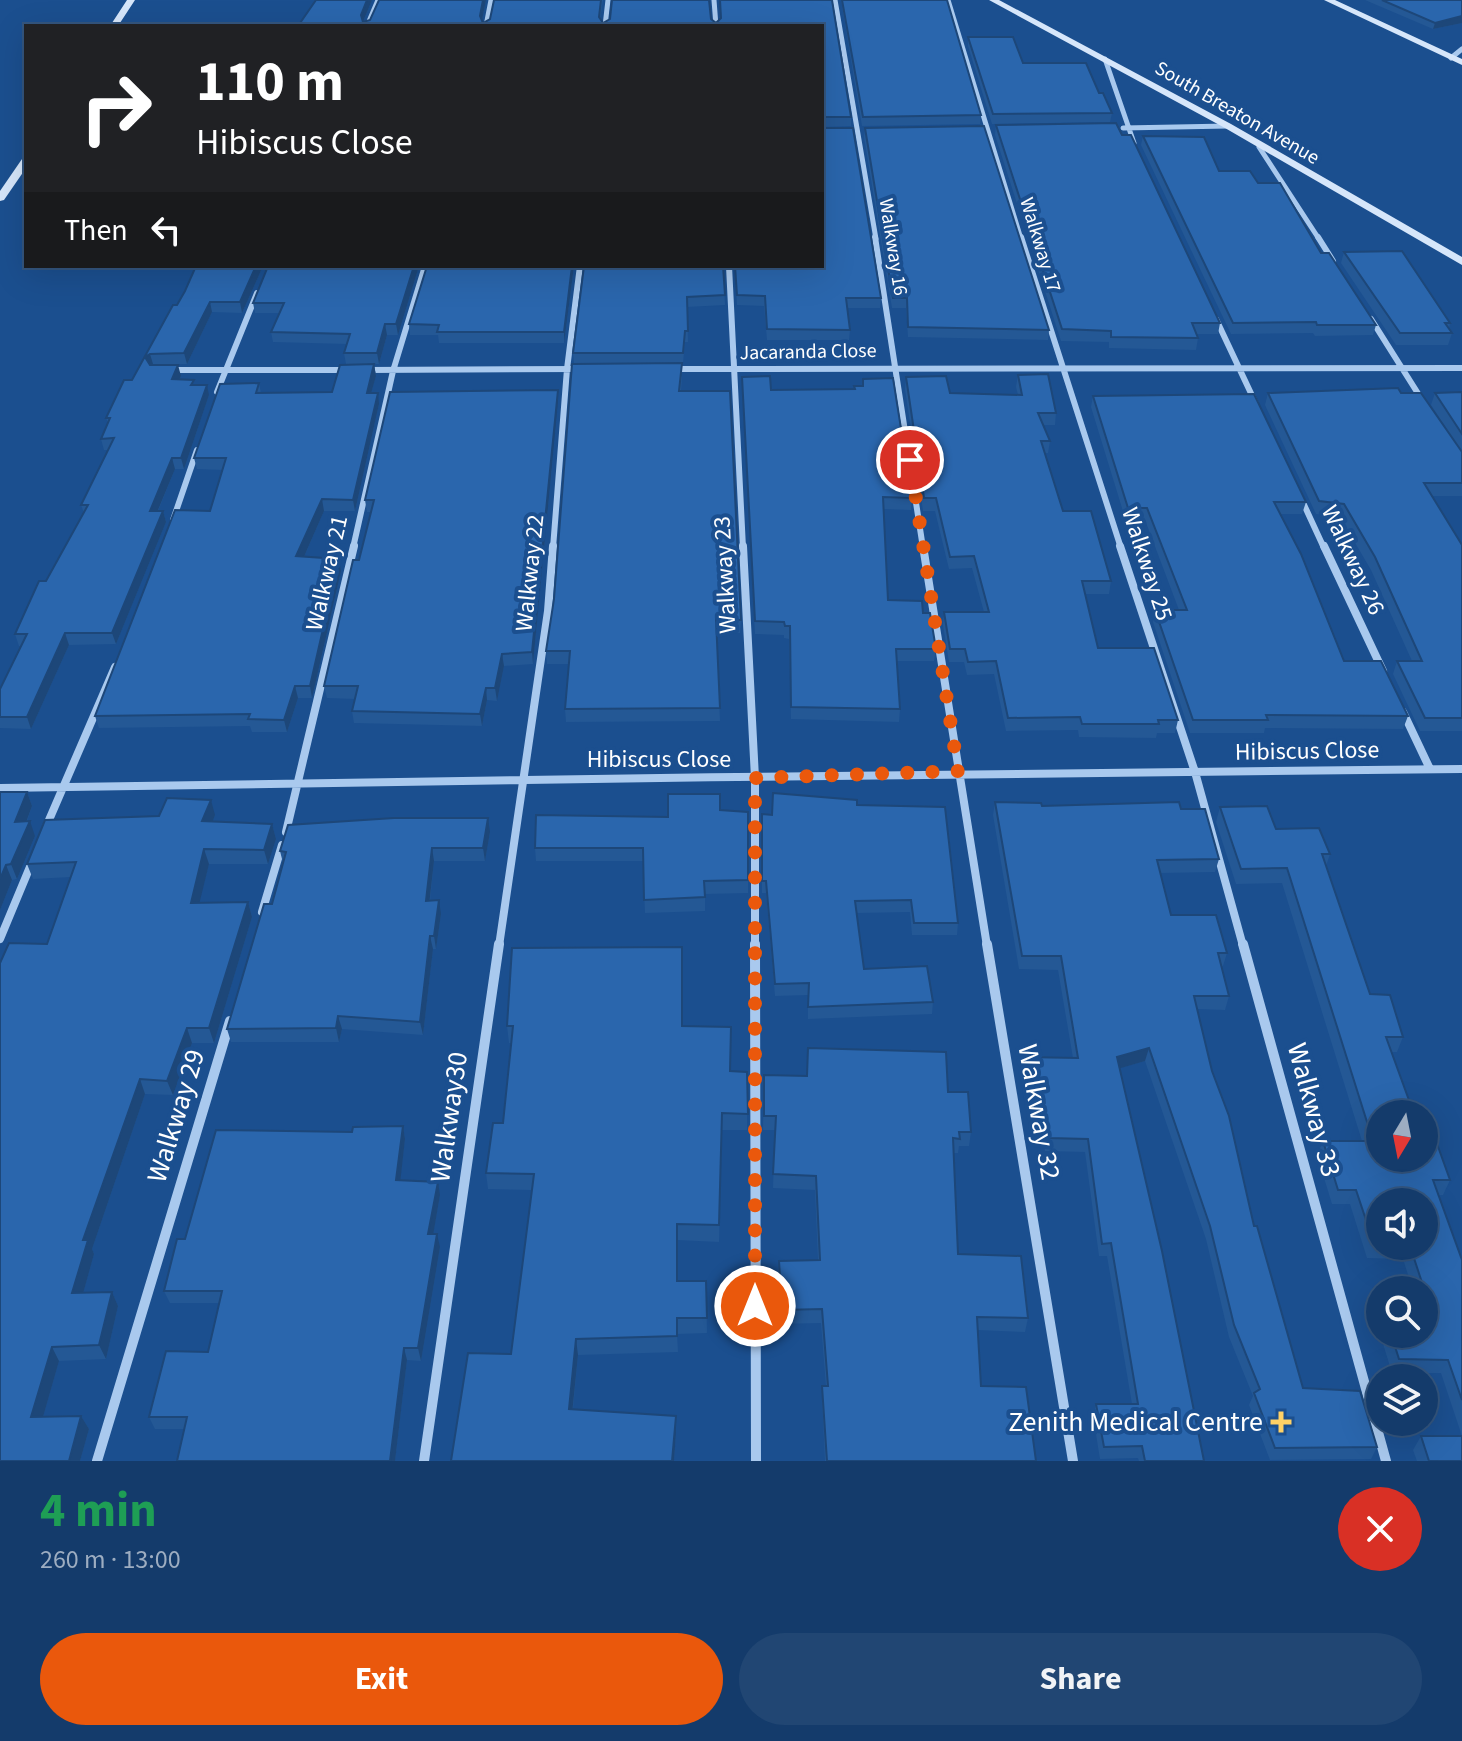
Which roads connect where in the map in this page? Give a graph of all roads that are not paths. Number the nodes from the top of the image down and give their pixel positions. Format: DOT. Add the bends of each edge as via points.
graph roads {
  1 [pos="131,0"];
  2 [pos="378,0"];
  3 [pos="491,0"];
  4 [pos="608,0"];
  5 [pos="714,0"];
  6 [pos="835,0"];
  7 [pos="948,0"];
  8 [pos="993,0"];
  9 [pos="1328,0"];
  10 [pos="115,24"];
  11 [pos="368,24"];
  12 [pos="486,24"];
  13 [pos="605,24"];
  14 [pos="716,24"];
  15 [pos="1462,49"];
  16 [pos="1451,58"];
  17 [pos="1105,59"];
  18 [pos="1462,62"];
  19 [pos="1228,126"];
  20 [pos="1112,128"];
  21 [pos="1127,128"];
  22 [pos="974,130"];
  23 [pos="989,130"];
  24 [pos="1004,130"];
  25 [pos="859,131"];
  26 [pos="847,132"];
  27 [pos="1259,147"];
  28 [pos="1140,156"];
  29 [pos="24,164"];
  30 [pos="0,198"];
  31 [pos="1462,262"];
  32 [pos="1335,264"];
  33 [pos="424,268"];
  34 [pos="580,268"];
  35 [pos="729,268"];
  36 [pos="262,281"];
  37 [pos="1212,311"];
  38 [pos="1368,316"];
  39 [pos="896,367"];
  40 [pos="1061,368"];
  41 [pos="1239,368"];
  42 [pos="1402,368"];
  43 [pos="1462,368"];
  44 [pos="225,369"];
  45 [pos="567,369"];
  46 [pos="598,369"];
  47 [pos="659,369"];
  48 [pos="735,369"];
  49 [pos="153,370"];
  50 [pos="393,371"];
  51 [pos="215,398"];
  52 [pos="1259,411"];
  53 [pos="1432,416"];
  54 [pos="200,441"];
  55 [pos="1294,483"];
  56 [pos="170,528"];
  57 [pos="119,657"];
  58 [pos="1389,683"];
  59 [pos="1396,698"];
  60 [pos="1430,769"];
  61 [pos="1462,769"];
  62 [pos="958,771"];
  63 [pos="1195,772"];
  64 [pos="755,778"];
  65 [pos="521,779"];
  66 [pos="300,784"];
  67 [pos="63,785"];
  68 [pos="0,788"];
  69 [pos="40,841"];
  70 [pos="35,855"];
  71 [pos="259,922"];
  72 [pos="0,939"];
  73 [pos="232,1013"];
  74 [pos="97,1461"];
  75 [pos="424,1461"];
  76 [pos="756,1461"];
  77 [pos="1073,1461"];
  78 [pos="1386,1461"];
  1 -- 10 [label="street"];
  2 -- 11 [label="street"];
  3 -- 12 [label="street"];
  4 -- 13 [label="street"];
  5 -- 14 [label="street"];
  6 -- 25 [label="street, Walkway 16"];
  7 -- 23 [label="street, Walkway 17"];
  8 -- 17 [label="street, South Breaton Avenue"];
  9 -- 16 [label="street"];
  15 -- 16 [label="street"];
  16 -- 18 [label="street"];
  17 -- 19 [label="street, South Breaton Avenue"];
  17 -- 21 [label="street"];
  19 -- 21 [label="street"];
  19 -- 27 [label="street, South Breaton Avenue"];
  20 -- 21 [label="street"];
  21 -- 28 [label="street"];
  22 -- 23 [label="street"];
  23 -- 24 [label="street"];
  23 -- 40 [label="street, Walkway 17"];
  25 -- 26 [label="street"];
  25 -- 39 [label="street, Walkway 16"];
  27 -- 31 [label="street, South Breaton Avenue"];
  27 -- 32 [label="street"];
  29 -- 30 [label="street"];
  33 -- 50 [label="street, Walkway 21"];
  34 -- 45 [label="street, Walkway 22"];
  35 -- 48 [label="street, Walkway 23"];
  36 -- 44 [label="street"];
  37 -- 41 [label="street"];
  38 -- 42 [label="street"];
  39 -- 40 [label="street, Jacaranda Close"];
  39 -- 48 [label="street, Jacaranda Close"];
  39 -- 62 [label="street, Walkway 16"];
  40 -- 41 [label="street, Jacaranda Close"];
  40 -- 63 [label="street, Walkway 25"];
  41 -- 42 [label="street, Jacaranda Close"];
  41 -- 52 [label="street"];
  42 -- 43 [label="street, Jacaranda Close"];
  42 -- 53 [label="street"];
  44 -- 49 [label="street"];
  44 -- 50 [label="street"];
  44 -- 51 [label="street"];
  45 -- 46 [label="street"];
  45 -- 50 [label="street"];
  45 -- 65 [label="street, Walkway 22" via="548,611"];
  47 -- 48 [label="street, Jacaranda Close"];
  48 -- 64 [label="street, Walkway 23"];
  50 -- 66 [label="street, Walkway 21"];
  54 -- 56 [label="street"];
  55 -- 58 [label="street, Walkway 26"];
  57 -- 67 [label="street"];
  59 -- 60 [label="street"];
  60 -- 61 [label="street, Hibiscus Close"];
  60 -- 63 [label="street, Hibiscus Close"];
  62 -- 63 [label="street, Hibiscus Close"];
  62 -- 64 [label="street, Hibiscus Close"];
  62 -- 77 [label="street, Walkway 32"];
  63 -- 78 [label="street, Walkway 33"];
  64 -- 65 [label="street, Hibiscus Close"];
  64 -- 76 [label="street, Walkway 23"];
  65 -- 66 [label="street, Hibiscus Close"];
  65 -- 75 [label="street, Walkway30"];
  66 -- 67 [label="street, Hibiscus Close"];
  66 -- 71 [label="street"];
  67 -- 68 [label="street, Hibiscus Close"];
  67 -- 69 [label="street"];
  70 -- 72 [label="street"];
  73 -- 74 [label="street, Walkway 29"];
}
